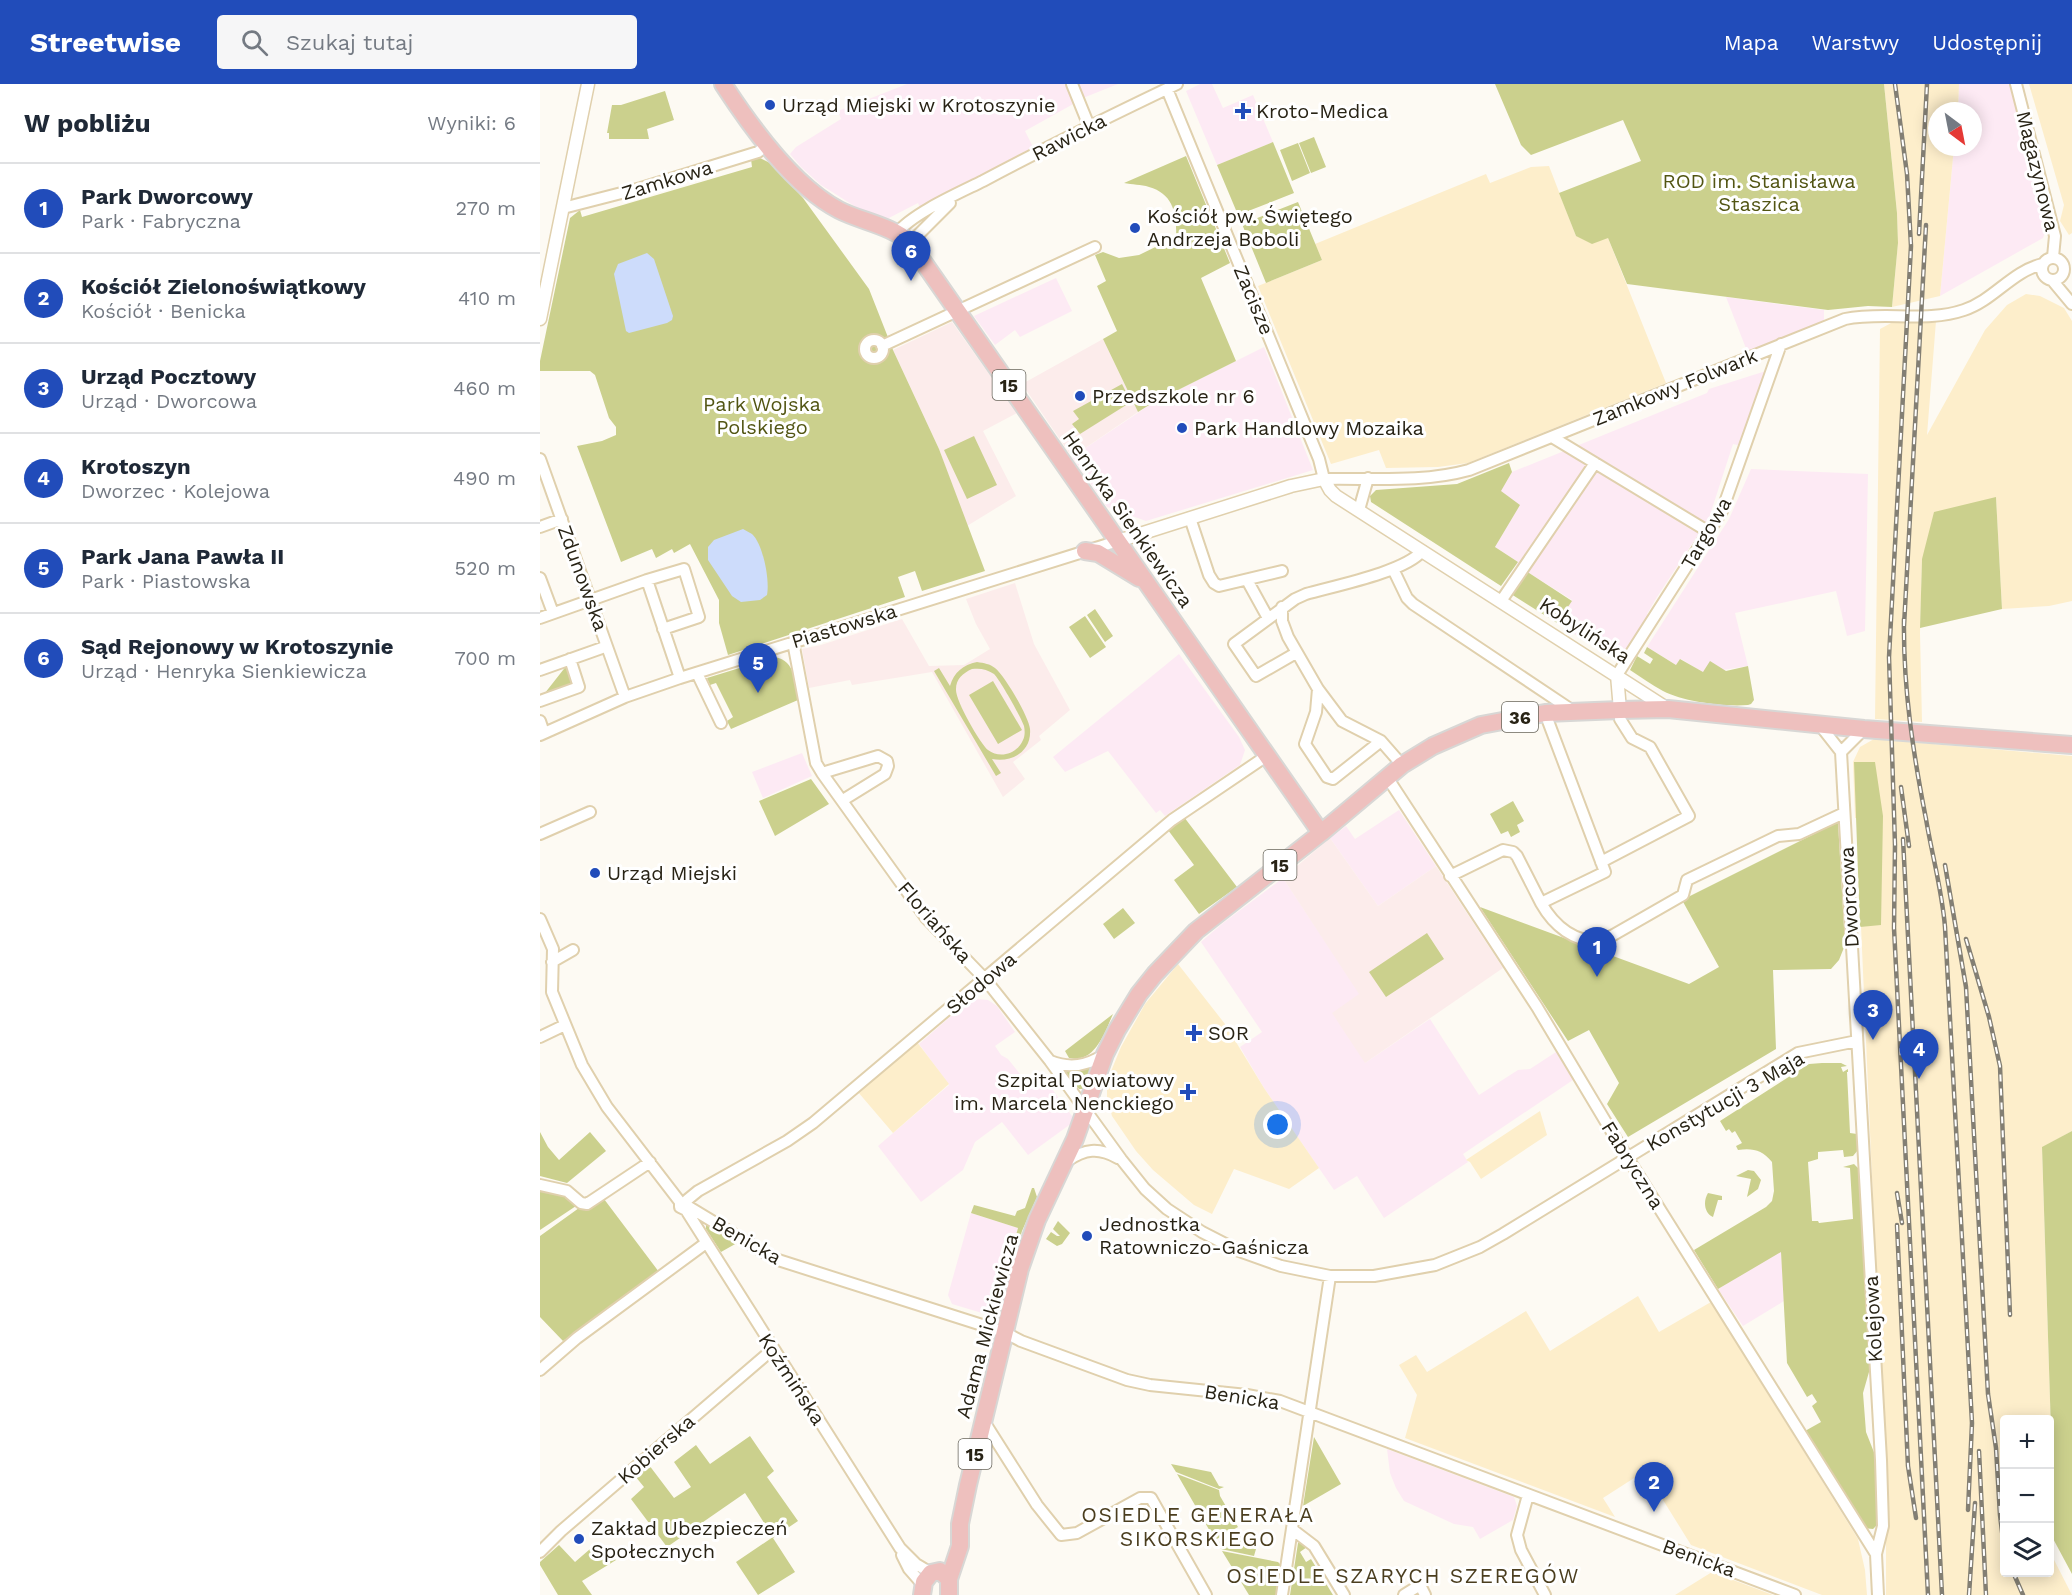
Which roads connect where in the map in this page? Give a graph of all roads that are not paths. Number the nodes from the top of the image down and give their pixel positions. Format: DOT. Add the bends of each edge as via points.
graph roads {
  1 [pos="588,84"];
  2 [pos="723,84"];
  3 [pos="1072,84"];
  4 [pos="2016,84"];
  5 [pos="1172,86"];
  6 [pos="1089,126"];
  7 [pos="767,145"];
  8 [pos="962,192"];
  9 [pos="563,208"];
  10 [pos="904,238"];
  11 [pos="1095,247"];
  12 [pos="2058,268"];
  13 [pos="2072,303"];
  14 [pos="958,311"];
  15 [pos="540,318"];
  16 [pos="1781,344"];
  17 [pos="882,346"];
  18 [pos="1552,437"];
  19 [pos="540,459"];
  20 [pos="1595,463"];
  21 [pos="1368,478"];
  22 [pos="1324,479"];
  23 [pos="1359,510"];
  24 [pos="1190,518"];
  25 [pos="562,519"];
  26 [pos="540,527"];
  27 [pos="1709,532"];
  28 [pos="1118,541"];
  29 [pos="1084,551"];
  30 [pos="1422,551"];
  31 [pos="1393,568"];
  32 [pos="1282,571"];
  33 [pos="540,578"];
  34 [pos="647,580"];
  35 [pos="1246,580"];
  36 [pos="1147,582"];
  37 [pos="591,600"];
  38 [pos="1501,601"];
  39 [pos="1282,607"];
  40 [pos="553,614"];
  41 [pos="540,618"];
  42 [pos="1268,618"];
  43 [pos="663,629"];
  44 [pos="794,642"];
  45 [pos="602,648"];
  46 [pos="1296,653"];
  47 [pos="570,659"];
  48 [pos="540,670"];
  49 [pos="697,673"];
  50 [pos="1617,675"];
  51 [pos="680,678"];
  52 [pos="1317,689"];
  53 [pos="625,697"];
  54 [pos="540,701"];
  55 [pos="1620,710"];
  56 [pos="1668,710"];
  57 [pos="1545,713"];
  58 [pos="1576,713"];
  59 [pos="540,721"];
  60 [pos="721,723"];
  61 [pos="1819,724"];
  62 [pos="1864,729"];
  63 [pos="542,734"];
  64 [pos="1381,741"];
  65 [pos="2072,745"];
  66 [pos="1841,752"];
  67 [pos="1268,755"];
  68 [pos="1402,765"];
  69 [pos="822,773"];
  70 [pos="1387,777"];
  71 [pos="845,803"];
  72 [pos="590,812"];
  73 [pos="1844,813"];
  74 [pos="1321,833"];
  75 [pos="540,834"];
  76 [pos="1601,862"];
  77 [pos="1450,876"];
  78 [pos="1541,903"];
  79 [pos="541,924"];
  80 [pos="573,950"];
  81 [pos="552,962"];
  82 [pos="985,979"];
  83 [pos="566,1025"];
  84 [pos="540,1037"];
  85 [pos="1857,1041"];
  86 [pos="1105,1054"];
  87 [pos="1050,1060"];
  88 [pos="1087,1110"];
  89 [pos="1628,1157"];
  90 [pos="648,1159"];
  91 [pos="1121,1159"];
  92 [pos="1063,1164"];
  93 [pos="540,1185"];
  94 [pos="685,1205"];
  95 [pos="706,1243"];
  96 [pos="1330,1276"];
  97 [pos="1004,1332"];
  98 [pos="773,1349"];
  99 [pos="540,1370"];
  100 [pos="1309,1413"];
  101 [pos="983,1420"];
  102 [pos="1528,1495"];
  103 [pos="1293,1530"];
  104 [pos="540,1552"];
  105 [pos="1876,1554"];
  106 [pos="935,1583"];
  107 [pos="1206,1595"];
  108 [pos="1282,1595"];
  109 [pos="1344,1595"];
  110 [pos="1404,1595"];
  111 [pos="1425,1595"];
  112 [pos="1545,1595"];
  113 [pos="1795,1595"];
  114 [pos="1878,1595"];
  1 -- 9 [label="street"];
  2 -- 7 [label="main road"];
  3 -- 6 [label="street"];
  4 -- 12 [label="street, Magazynowa" via="2055,236"];
  5 -- 6 [label="street, Rawicka"];
  5 -- 22 [label="street, Zacisze"];
  6 -- 8 [label="street, Rawicka"];
  7 -- 9 [label="street, Zamkowa" via="759,152"];
  7 -- 10 [label="main road" via="827,202"];
  8 -- 10 [label="street, Rawicka"];
  8 -- 10 [label="street, Rawicka" via="905,223"];
  9 -- 15 [label="street"];
  10 -- 14 [label="main road, Henryka Sienkiewicza / 15"];
  11 -- 14 [label="street"];
  12 -- 13 [label="street"];
  12 -- 16 [label="street, Zamkowy Folwark" via="2029,267 1965,309 1931,316 1863,315"];
  14 -- 17 [label="street"];
  14 -- 28 [label="main road, Henryka Sienkiewicza / 15"];
  16 -- 18 [label="street, Zamkowy Folwark"];
  16 -- 27 [label="street, Targowa" via="1728,498"];
  18 -- 20 [label="street"];
  18 -- 21 [label="street, Zamkowy Folwark" via="1446,476"];
  19 -- 25 [label="street, Zdunowska"];
  20 -- 27 [label="street"];
  20 -- 38 [label="street"];
  21 -- 22 [label="street, Zamkowy Folwark"];
  21 -- 23 [label="street"];
  22 -- 23 [label="street, Kobylińska" via="1336,496"];
  22 -- 24 [label="street"];
  23 -- 30 [label="street, Kobylińska"];
  24 -- 28 [label="street"];
  24 -- 35 [label="street" via="1214,583 1220,586"];
  25 -- 26 [label="street"];
  25 -- 37 [label="street, Zdunowska"];
  27 -- 50 [label="street, Targowa"];
  28 -- 29 [label="street, Piastowska"];
  28 -- 36 [label="main road, Henryka Sienkiewicza / 15"];
  29 -- 36 [label="main road" via="1098,553"];
  29 -- 44 [label="street, Piastowska"];
  30 -- 31 [label="street" via="1416,558"];
  30 -- 38 [label="street, Kobylińska"];
  31 -- 39 [label="street" via="1306,594"];
  31 -- 58 [label="street" via="1413,604"];
  32 -- 35 [label="street"];
  33 -- 40 [label="street"];
  34 -- 37 [label="street"];
  34 -- 43 [label="street"];
  34 -- 43 [label="street" via="684,569 699,617"];
  35 -- 42 [label="street"];
  36 -- 67 [label="main road, Henryka Sienkiewicza / 15"];
  37 -- 40 [label="street"];
  37 -- 53 [label="street, Zdunowska"];
  38 -- 50 [label="street, Kobylińska"];
  39 -- 42 [label="street"];
  39 -- 46 [label="street" via="1282,621"];
  40 -- 41 [label="street"];
  42 -- 46 [label="street" via="1234,644 1256,676"];
  43 -- 51 [label="street"];
  44 -- 49 [label="street, Piastowska"];
  44 -- 69 [label="street, Floriańska" via="815,755"];
  45 -- 47 [label="street"];
  46 -- 52 [label="street"];
  47 -- 48 [label="street"];
  47 -- 54 [label="street" via="579,687"];
  49 -- 51 [label="street, Piastowska"];
  49 -- 60 [label="street"];
  50 -- 55 [label="street"];
  50 -- 56 [label="street, Kobylińska"];
  51 -- 53 [label="street, Piastowska"];
  52 -- 64 [label="street" via="1342,721"];
  52 -- 64 [label="street" via="1316,712 1305,744 1327,777 1333,779"];
  53 -- 63 [label="street, Piastowska"];
  55 -- 56 [label="main road, Adama Mickiewicza / 36"];
  55 -- 58 [label="main road, Adama Mickiewicza / 36"];
  55 -- 76 [label="street" via="1620,719 1632,738 1650,747 1689,816"];
  56 -- 61 [label="main road, Kobylińska / 36"];
  57 -- 58 [label="main road, Adama Mickiewicza / 36"];
  57 -- 68 [label="main road, Adama Mickiewicza / 36" via="1469,730"];
  57 -- 76 [label="street"];
  59 -- 63 [label="street"];
  61 -- 62 [label="main road, Kobylińska / 36"];
  61 -- 66 [label="street"];
  62 -- 65 [label="main road, Kobylińska / 36"];
  62 -- 66 [label="street"];
  64 -- 68 [label="street"];
  66 -- 73 [label="street, Dworcowa"];
  67 -- 74 [label="main road, Henryka Sienkiewicza / 15"];
  67 -- 82 [label="street, Słodowa" via="1172,820"];
  68 -- 70 [label="main road, Adama Mickiewicza / 36"];
  69 -- 71 [label="street, Floriańska"];
  69 -- 71 [label="street" via="878,756 887,761 885,774"];
  70 -- 74 [label="main road, Adama Mickiewicza / 36"];
  70 -- 77 [label="street, Fabryczna"];
  71 -- 82 [label="street, Floriańska" via="926,918"];
  72 -- 75 [label="street"];
  73 -- 78 [label="street" via="1798,834 1778,836 1688,880 1683,895 1601,942 1571,935 1549,918"];
  73 -- 85 [label="street, Dworcowa"];
  74 -- 86 [label="main road, Adama Mickiewicza / 15" via="1192,934 1140,994"];
  76 -- 78 [label="street" via="1605,872"];
  77 -- 78 [label="street" via="1509,850 1517,856"];
  77 -- 89 [label="street, Fabryczna" via="1537,1007"];
  79 -- 81 [label="street, Koźmińska" via="553,949"];
  80 -- 81 [label="street"];
  81 -- 83 [label="street, Koźmińska" via="552,993"];
  82 -- 87 [label="street, Floriańska"];
  82 -- 94 [label="street, Słodowa" via="813,1123 708,1185"];
  83 -- 84 [label="street"];
  83 -- 90 [label="street, Koźmińska" via="596,1091"];
  85 -- 89 [label="street, Konstytucji 3 Maja" via="1798,1053"];
  85 -- 105 [label="street, Kolejowa" via="1881,1460 1883,1526"];
  86 -- 87 [label="street" via="1080,1066"];
  86 -- 88 [label="main road, Adama Mickiewicza / 15"];
  87 -- 88 [label="street, Floriańska"];
  88 -- 91 [label="street, Konstytucji 3 Maja"];
  88 -- 92 [label="main road, Adama Mickiewicza / 15"];
  89 -- 96 [label="street, Konstytucji 3 Maja" via="1480,1247 1455,1258 1374,1276"];
  89 -- 105 [label="street, Fabryczna"];
  90 -- 93 [label="street" via="587,1204 567,1191"];
  90 -- 94 [label="street, Koźmińska"];
  91 -- 92 [label="street" via="1097,1149 1086,1150"];
  91 -- 96 [label="street, Konstytucji 3 Maja" via="1152,1196 1202,1232 1281,1266"];
  92 -- 97 [label="main road, Adama Mickiewicza / 15" via="1025,1250"];
  94 -- 95 [label="street, Koźmińska"];
  94 -- 97 [label="street, Benicka" via="776,1259"];
  95 -- 98 [label="street, Koźmińska"];
  95 -- 99 [label="street"];
  96 -- 100 [label="street"];
  97 -- 100 [label="street, Benicka" via="1127,1380 1247,1395 1280,1401"];
  97 -- 101 [label="main road, Adama Mickiewicza / 15"];
  98 -- 104 [label="street, Kobierska"];
  98 -- 106 [label="street, Koźmińska" via="903,1558"];
  100 -- 102 [label="street, Benicka"];
  100 -- 103 [label="street"];
  101 -- 106 [label="main road, Adama Mickiewicza / 15" via="960,1524"];
  101 -- 107 [label="street" via="1037,1505 1061,1535 1077,1533 1140,1498 1151,1498"];
  102 -- 112 [label="street" via="1517,1534 1521,1550"];
  102 -- 113 [label="street, Benicka"];
  103 -- 108 [label="street"];
  103 -- 109 [label="street" via="1314,1546"];
  105 -- 114 [label="street, Kolejowa"];
  110 -- 111 [label="street" via="1420,1585"];
}
